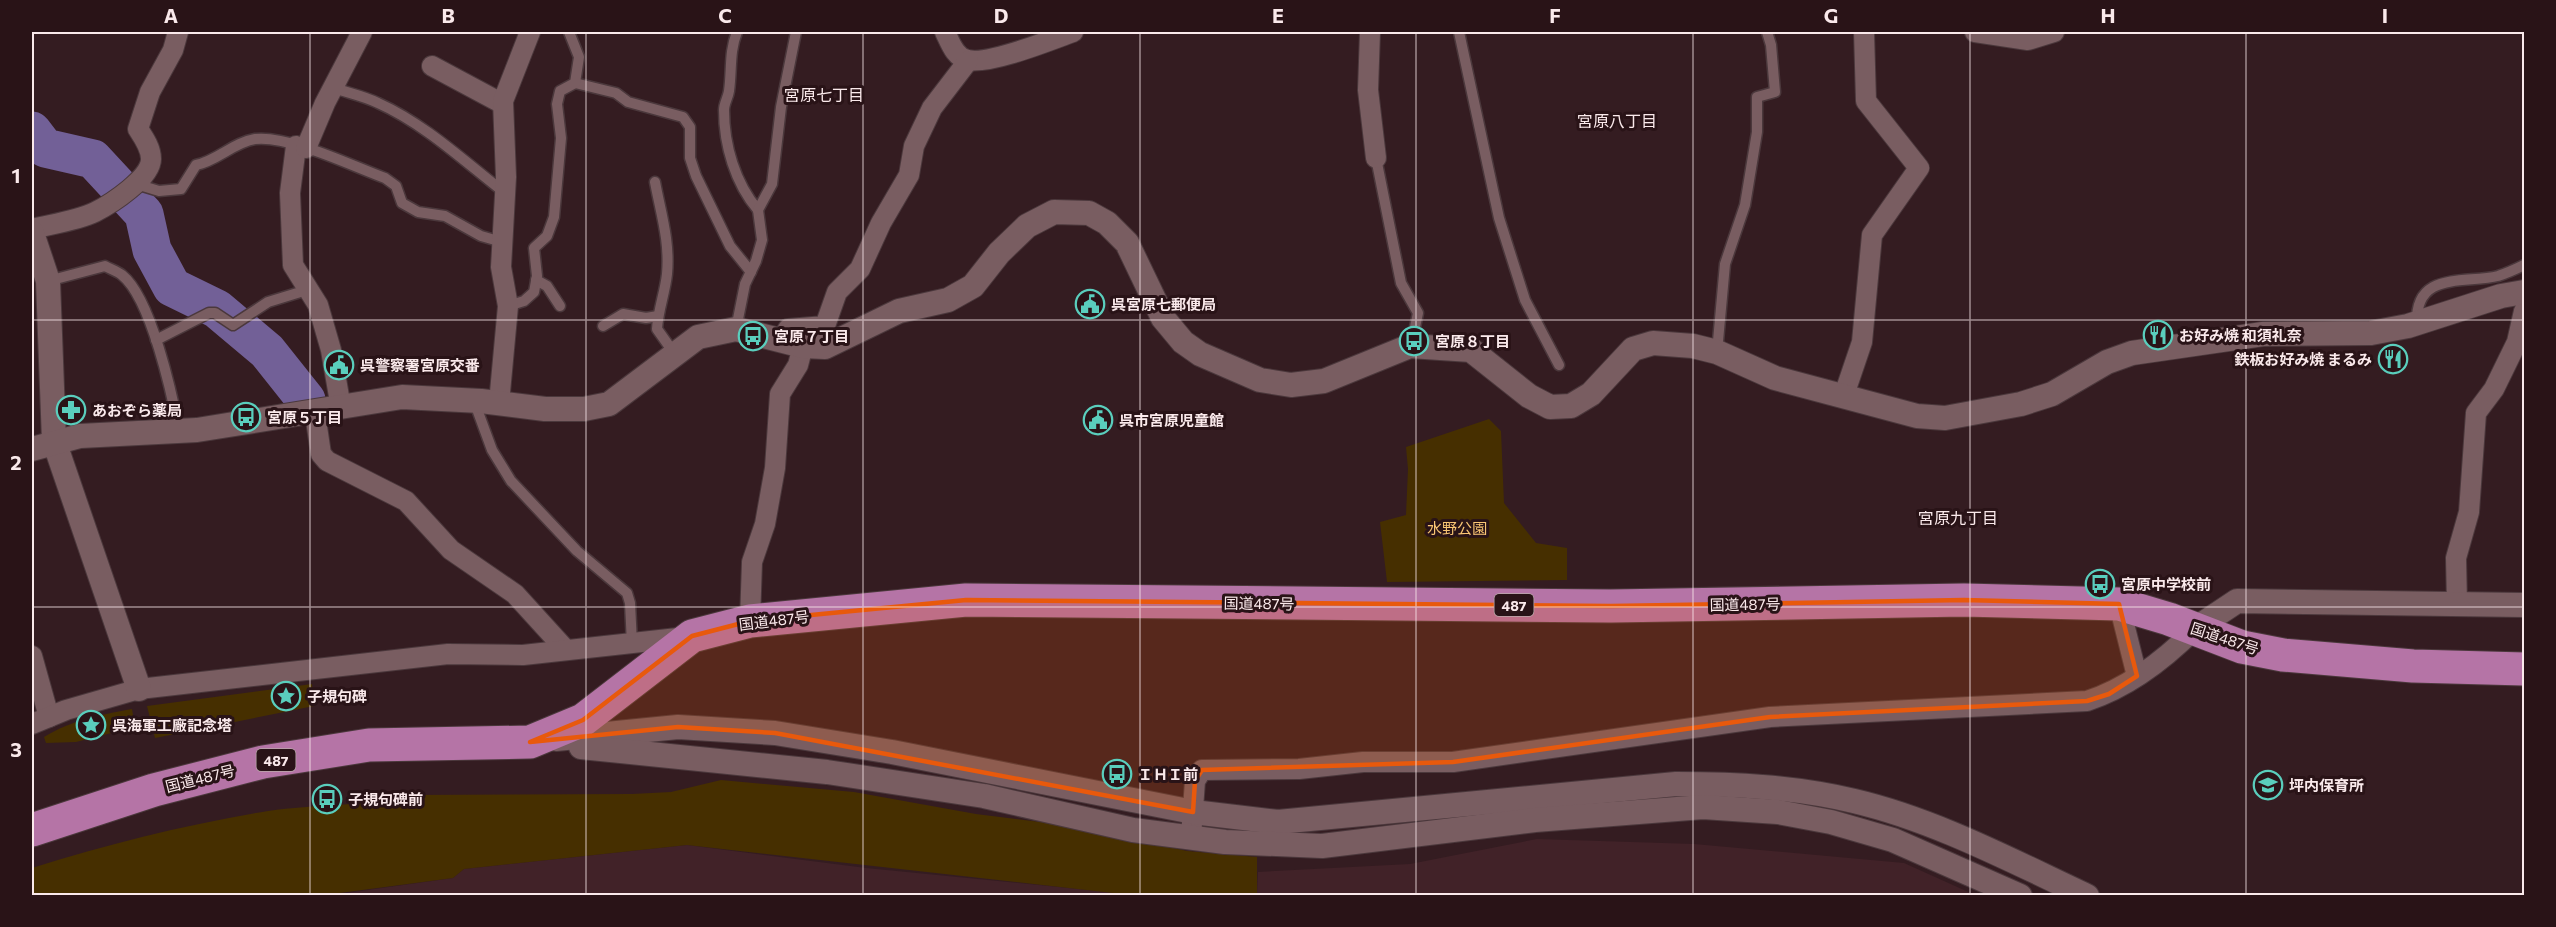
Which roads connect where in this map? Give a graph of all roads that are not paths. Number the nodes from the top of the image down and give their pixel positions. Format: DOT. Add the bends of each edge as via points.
graph roads {
  1 [pos="178,32"];
  2 [pos="362,32"];
  3 [pos="569,32"];
  4 [pos="737,32"];
  5 [pos="796,32"];
  6 [pos="945,32"];
  7 [pos="1073,32"];
  8 [pos="1370,32"];
  9 [pos="1459,32"];
  10 [pos="1767,32"];
  11 [pos="1864,32"];
  12 [pos="1975,32"];
  13 [pos="2054,32"];
  14 [pos="527,33"];
  15 [pos="968,61"];
  16 [pos="432,66"];
  17 [pos="575,83"];
  18 [pos="334,88"];
  19 [pos="503,104"];
  20 [pos="301,147"];
  21 [pos="1376,158"];
  22 [pos="655,182"];
  23 [pos="128,190"];
  24 [pos="505,193"];
  25 [pos="758,210"];
  26 [pos="32,231"];
  27 [pos="502,242"];
  28 [pos="2524,265"];
  29 [pos="751,272"];
  30 [pos="536,280"];
  31 [pos="48,281"];
  32 [pos="307,290"];
  33 [pos="2524,292"];
  34 [pos="508,306"];
  35 [pos="560,306"];
  36 [pos="2524,312"];
  37 [pos="658,316"];
  38 [pos="2417,323"];
  39 [pos="603,326"];
  40 [pos="736,329"];
  41 [pos="156,340"];
  42 [pos="792,344"];
  43 [pos="1410,346"];
  44 [pos="1717,352"];
  45 [pos="674,353"];
  46 [pos="1559,365"];
  47 [pos="1844,395"];
  48 [pos="474,401"];
  49 [pos="499,403"];
  50 [pos="341,408"];
  51 [pos="315,413"];
  52 [pos="180,431"];
  53 [pos="54,441"];
  54 [pos="32,449"];
  55 [pos="2119,604"];
  56 [pos="2457,604"];
  57 [pos="2524,605"];
  58 [pos="750,621"];
  59 [pos="2195,629"];
  60 [pos="692,636"];
  61 [pos="632,644"];
  62 [pos="565,649"];
  63 [pos="32,656"];
  64 [pos="2524,669"];
  65 [pos="2136,676"];
  66 [pos="139,689"];
  67 [pos="40,721"];
  68 [pos="530,742"];
  69 [pos="1193,812"];
  70 [pos="32,830"];
  71 [pos="1191,837"];
  72 [pos="2020,896"];
  73 [pos="2087,896"];
  1 -- 23 [label="street" via="173,50 150,92 138,129 149,147 151,161"];
  2 -- 18 [label="street"];
  3 -- 17 [label="lane" via="579,57"];
  4 -- 25 [label="lane" via="731,48 729,91 724,107 726,130 736,172 746,196"];
  5 -- 25 [label="lane" via="771,184"];
  6 -- 15 [label="street" via="956,54"];
  7 -- 15 [label="street" via="1022,51"];
  8 -- 21 [label="street" via="1368,90"];
  9 -- 46 [label="lane" via="1499,218 1525,300"];
  10 -- 44 [label="lane" via="1775,92 1757,97 1757,132 1744,205 1725,264"];
  11 -- 47 [label="street" via="1866,101 1919,168 1872,235 1862,342"];
  12 -- 13 [label="street" via="2028,40"];
  14 -- 19 [label="street"];
  15 -- 42 [label="street" via="932,108 914,146 909,175 860,269 837,292 825,326 788,329"];
  16 -- 19 [label="street"];
  17 -- 29 [label="lane" via="684,117 690,127 690,158 696,176 730,246"];
  17 -- 30 [label="lane" via="560,91 557,104 561,138 554,218 547,236 534,248"];
  18 -- 20 [label="street"];
  18 -- 24 [label="lane" via="378,103 409,121"];
  19 -- 24 [label="street"];
  20 -- 23 [label="lane" via="254,139 196,165 181,189"];
  20 -- 27 [label="lane" via="385,178 396,186 402,203 418,212 445,216 480,236"];
  20 -- 32 [label="street" via="290,193 291,245 293,265"];
  21 -- 43 [label="lane" via="1401,283 1418,313"];
  22 -- 37 [label="lane" via="667,234 667,273"];
  23 -- 26 [label="street" via="94,212"];
  24 -- 27 [label="street"];
  25 -- 29 [label="lane" via="762,240"];
  26 -- 31 [label="street"];
  27 -- 34 [label="street" via="501,267"];
  28 -- 38 [label="lane" via="2499,276 2435,285 2416,306"];
  29 -- 40 [label="lane"];
  30 -- 34 [label="lane" via="534,292 524,301"];
  30 -- 35 [label="lane" via="547,286"];
  31 -- 41 [label="lane" via="105,266 123,275"];
  31 -- 53 [label="street"];
  32 -- 41 [label="lane" via="268,302 233,326 209,313"];
  32 -- 50 [label="street" via="320,313 331,350"];
  33 -- 38 [label="street"];
  34 -- 49 [label="street"];
  36 -- 56 [label="street" via="2517,342 2476,413 2469,512 2456,558"];
  37 -- 39 [label="lane" via="623,314"];
  37 -- 45 [label="lane" via="657,329"];
  38 -- 47 [label="street" via="2371,333 2263,334 2132,353 2107,362 2052,394 1945,418 1917,416"];
  40 -- 42 [label="street"];
  40 -- 45 [label="street" via="698,337"];
  41 -- 52 [label="lane"];
  42 -- 43 [label="street" via="825,346 899,311 948,300 973,286 1027,226 1054,212 1089,213 1107,223 1126,243 1163,318 1183,342 1200,354 1260,380 1291,386 1324,381"];
  42 -- 58 [label="street" via="798,365 780,394 775,468 765,524 752,562"];
  43 -- 44 [label="street" via="1471,350 1529,396 1550,407 1571,406 1591,394 1633,349 1653,343"];
  44 -- 47 [label="street" via="1775,378"];
  45 -- 49 [label="street" via="609,404 555,409"];
  48 -- 49 [label="street"];
  48 -- 50 [label="street" via="402,398 369,400"];
  48 -- 61 [label="lane" via="492,450 511,481 576,551 627,593"];
  50 -- 51 [label="street"];
  51 -- 52 [label="street"];
  51 -- 62 [label="street" via="321,454 327,461 406,501 451,550 515,594"];
  52 -- 53 [label="street"];
  53 -- 54 [label="street"];
  53 -- 66 [label="street"];
  55 -- 58 [label="highway, 国道487号 / 487" via="1964,600 1611,606 966,600"];
  55 -- 59 [label="highway, 国道487号 / 487"];
  55 -- 65 [label="street"];
  56 -- 57 [label="street"];
  56 -- 59 [label="street" via="2237,601"];
  58 -- 60 [label="highway, 国道487号 / 487"];
  59 -- 64 [label="highway, 国道487号 / 487" via="2242,647 2283,655 2413,666"];
  59 -- 65 [label="street" via="2174,650"];
  60 -- 61 [label="street"];
  60 -- 68 [label="highway, 国道487号 / 487" via="583,720"];
  61 -- 62 [label="street"];
  62 -- 66 [label="street" via="523,655 448,654"];
  63 -- 67 [label="street"];
  65 -- 69 [label="street" via="2109,694 2087,701 1770,717 1453,762 1202,770 1195,782"];
  66 -- 67 [label="street"];
  68 -- 69 [label="street" via="678,727 775,733 892,752"];
  68 -- 70 [label="highway, 国道487号 / 487" via="369,745 263,762 154,790"];
  68 -- 71 [label="street" via="827,772 984,796 1133,830"];
  69 -- 71 [label="street"];
  69 -- 73 [label="street" via="1278,822 1676,783 1793,789 1855,801 1916,819"];
  71 -- 72 [label="street" via="1322,846 1535,820 1703,807 1778,812 1893,840"];
}
